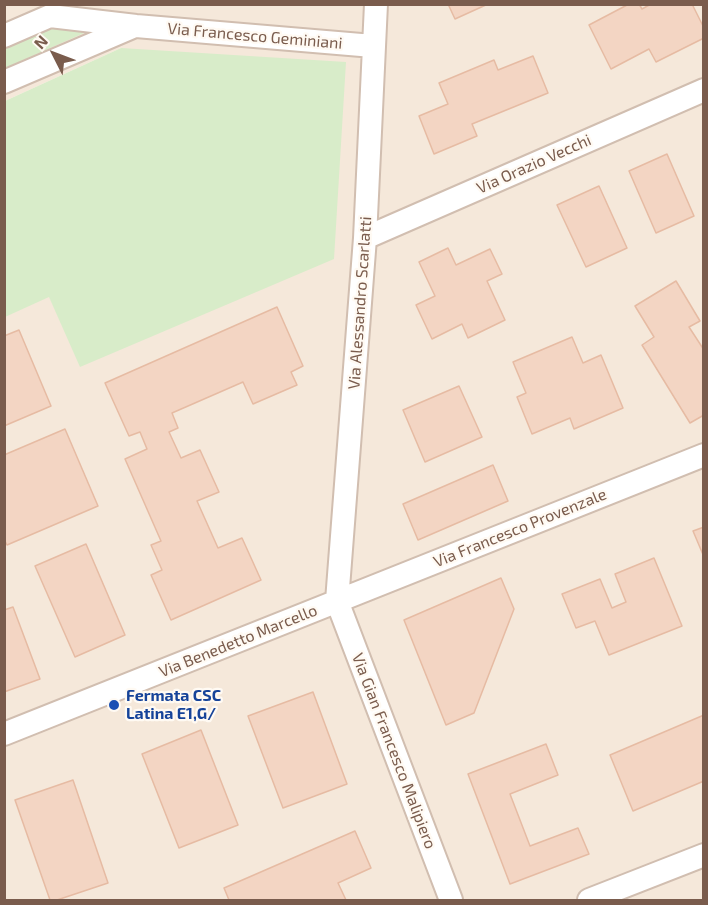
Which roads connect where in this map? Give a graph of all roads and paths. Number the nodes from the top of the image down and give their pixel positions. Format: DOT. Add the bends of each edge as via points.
graph roads {
  1 [pos="376,4"];
  2 [pos="136,26"];
  3 [pos="4,36"];
  4 [pos="374,45"];
  5 [pos="4,82"];
  6 [pos="704,90"];
  7 [pos="365,238"];
  8 [pos="704,455"];
  9 [pos="337,601"];
  10 [pos="4,734"];
  11 [pos="704,855"];
  12 [pos="451,900"];
  13 [pos="589,900"];
  1 -- 4 [label="street, Via Alessandro Scarlatti"];
  2 -- 3 [label="street, Via Francesco Geminiani" via="50,16"];
  2 -- 4 [label="street, Via Francesco Geminiani"];
  2 -- 5 [label="street, Via Francesco Geminiani"];
  4 -- 7 [label="street, Via Alessandro Scarlatti"];
  6 -- 7 [label="street, Via Orazio Vecchi"];
  7 -- 9 [label="street, Via Alessandro Scarlatti"];
  8 -- 9 [label="street, Via Francesco Provenzale"];
  9 -- 10 [label="street, Via Benedetto Marcello"];
  9 -- 12 [label="street, Via Gian Francesco Malipiero"];
  11 -- 13 [label="street"];
}
